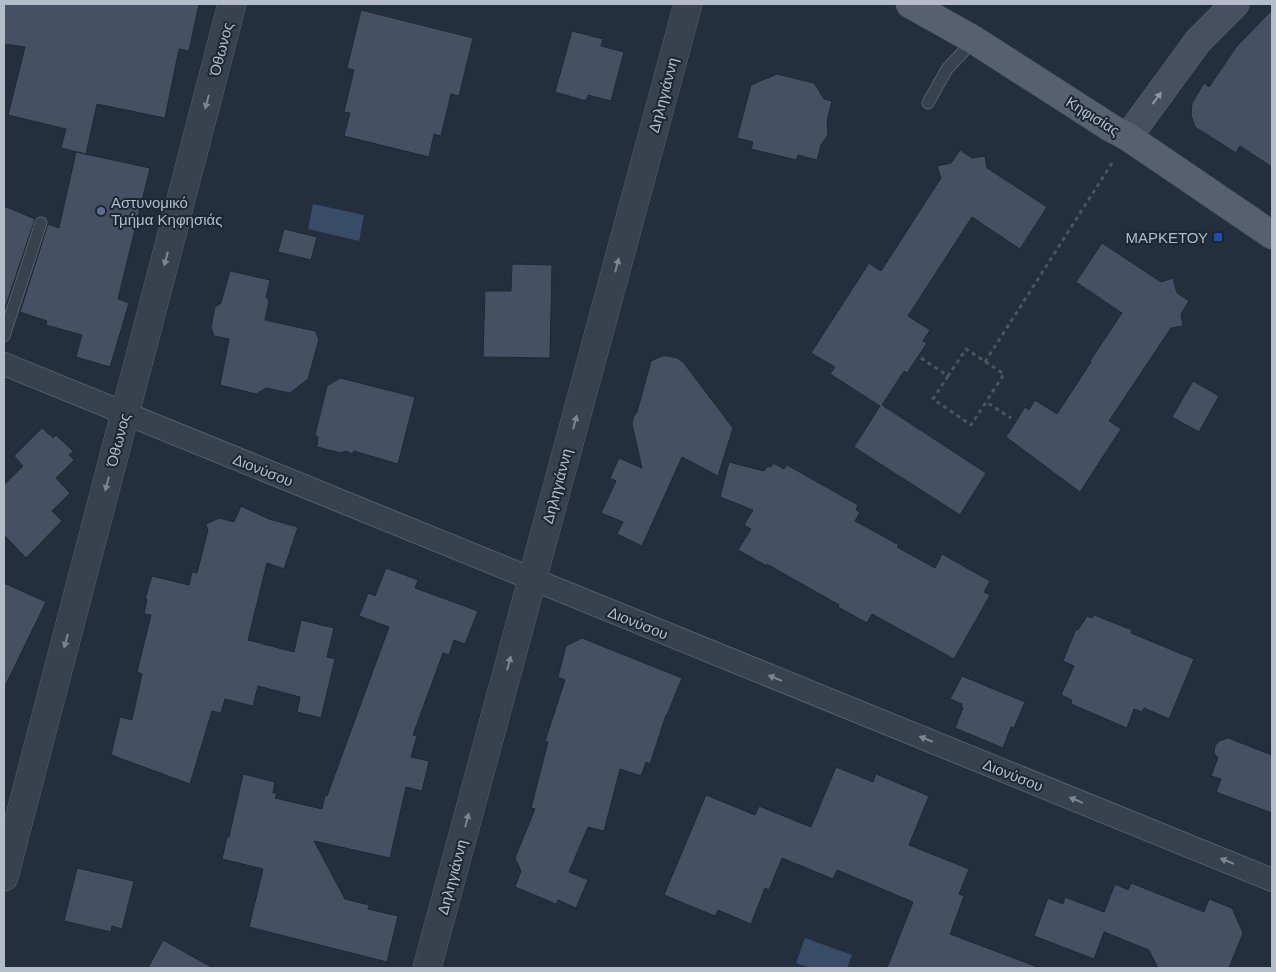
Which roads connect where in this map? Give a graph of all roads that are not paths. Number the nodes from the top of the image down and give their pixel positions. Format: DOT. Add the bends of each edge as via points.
graph roads {
  1 [pos="232,4"];
  2 [pos="688,4"];
  3 [pos="910,4"];
  4 [pos="1236,4"];
  5 [pos="974,40"];
  6 [pos="928,103"];
  7 [pos="1128,137"];
  8 [pos="41,223"];
  9 [pos="1272,234"];
  10 [pos="4,336"];
  11 [pos="4,364"];
  12 [pos="125,414"];
  13 [pos="532,579"];
  14 [pos="4,877"];
  15 [pos="1272,880"];
  16 [pos="427,968"];
  1 -- 12 [label="street, Όθωνος, one-way"];
  13 -- 2 [label="street, Δηληγιάννη, one-way"];
  3 -- 5 [label="main road, Κηφισίας"];
  7 -- 4 [label="main road, one-way" via="1198,41"];
  5 -- 6 [label="lane" via="947,70"];
  5 -- 7 [label="main road, Κηφισίας"];
  7 -- 9 [label="main road, Κηφισίας"];
  8 -- 10 [label="lane"];
  11 -- 12 [label="street, Διονύσου"];
  12 -- 13 [label="street, Διονύσου"];
  12 -- 14 [label="street, Όθωνος, one-way"];
  15 -- 13 [label="street, Διονύσου, one-way"];
  16 -- 13 [label="street, Δηληγιάννη, one-way"];
}
